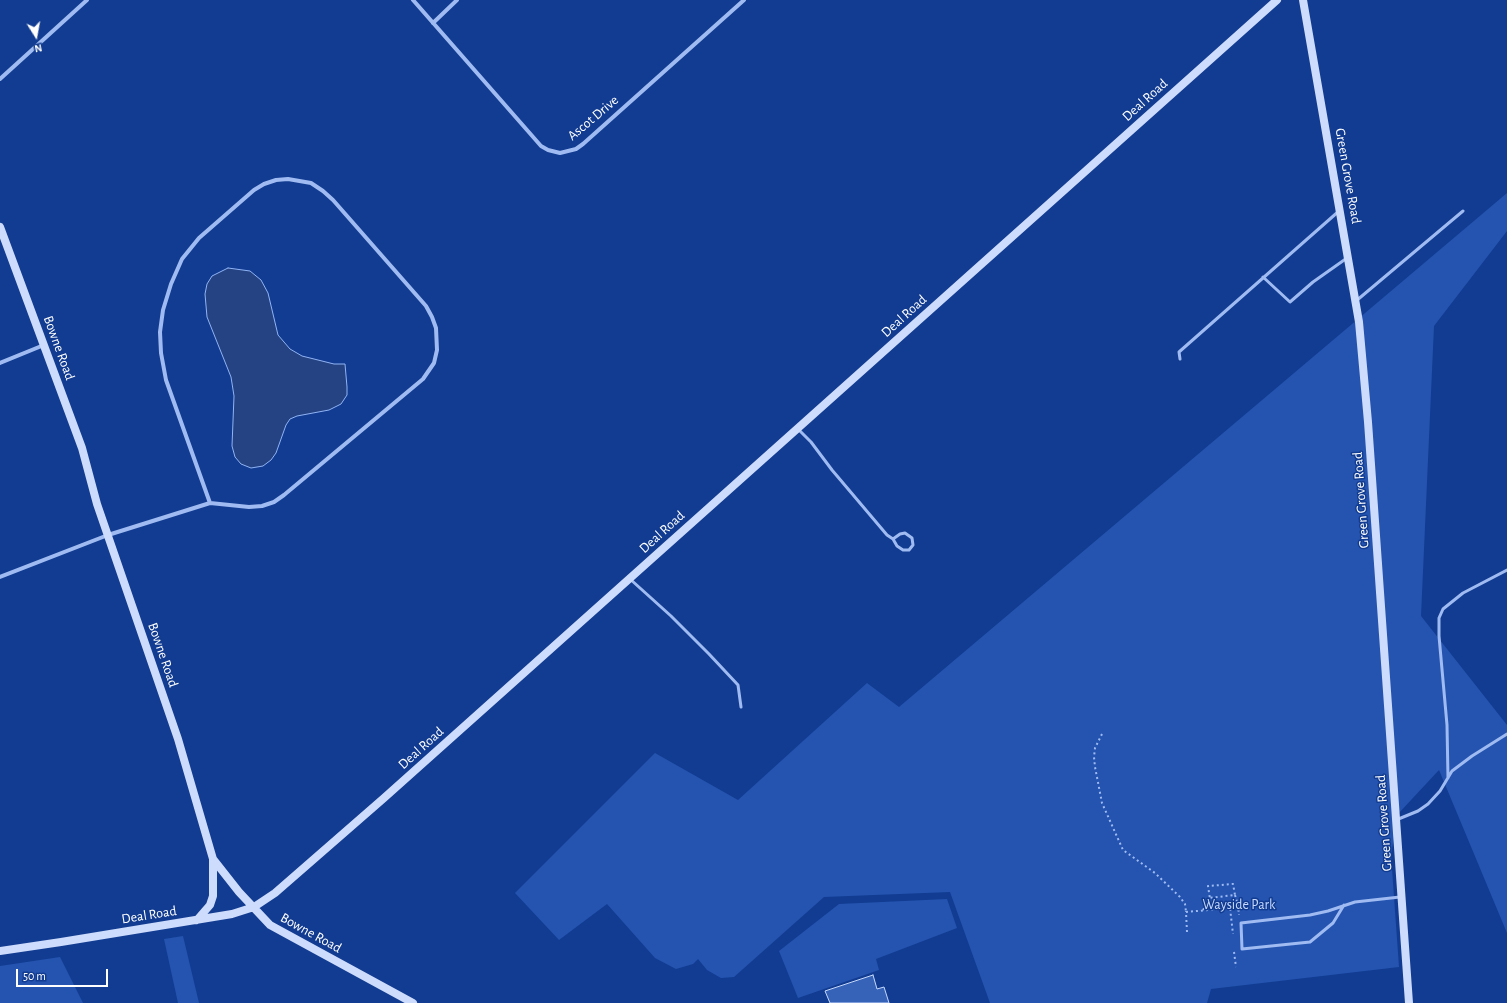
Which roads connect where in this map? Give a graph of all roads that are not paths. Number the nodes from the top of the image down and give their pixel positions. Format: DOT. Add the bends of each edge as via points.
graph roads {
  1 [pos="87,0"];
  2 [pos="413,0"];
  3 [pos="457,0"];
  4 [pos="744,0"];
  5 [pos="1277,0"];
  6 [pos="1303,0"];
  7 [pos="433,23"];
  8 [pos="0,79"];
  9 [pos="1340,210"];
  10 [pos="1463,211"];
  11 [pos="0,226"];
  12 [pos="1348,257"];
  13 [pos="1263,277"];
  14 [pos="1356,301"];
  15 [pos="44,345"];
  16 [pos="1180,359"];
  17 [pos="0,363"];
  18 [pos="798,429"];
  19 [pos="210,503"];
  20 [pos="108,535"];
  21 [pos="893,539"];
  22 [pos="1507,570"];
  23 [pos="0,577"];
  24 [pos="630,579"];
  25 [pos="741,707"];
  26 [pos="1507,734"];
  27 [pos="1448,778"];
  28 [pos="1396,820"];
  29 [pos="213,859"];
  30 [pos="1402,897"];
  31 [pos="1344,905"];
  32 [pos="254,907"];
  33 [pos="197,920"];
  34 [pos="0,951"];
  35 [pos="412,1003"];
  36 [pos="1409,1003"];
  1 -- 8 [label="street"];
  2 -- 7 [label="street, Ascot Drive"];
  3 -- 7 [label="street"];
  4 -- 7 [label="street, Ascot Drive" via="583,144 566,152 548,150 541,146"];
  5 -- 18 [label="street, Deal Road"];
  6 -- 9 [label="street, Green Grove Road"];
  9 -- 12 [label="street, Green Grove Road"];
  9 -- 13 [label="lane"];
  10 -- 14 [label="lane"];
  11 -- 15 [label="street, Bowne Road"];
  12 -- 13 [label="lane" via="1290,302"];
  12 -- 14 [label="street, Green Grove Road"];
  13 -- 16 [label="lane" via="1179,352"];
  14 -- 28 [label="street, Green Grove Road" via="1368,422"];
  15 -- 17 [label="street"];
  15 -- 20 [label="street, Bowne Road" via="82,448"];
  18 -- 21 [label="lane" via="812,442 862,508"];
  18 -- 24 [label="street, Deal Road"];
  19 -- 19 [label="street" via="249,507 274,502 423,379 434,363 437,350 436,328 426,306 332,200 311,183 288,179 276,180 254,190 200,238 182,260 171,284 160,332 161,353 166,380"];
  19 -- 20 [label="street"];
  20 -- 23 [label="street"];
  20 -- 29 [label="street, Bowne Road" via="178,739"];
  21 -- 21 [label="lane" via="903,550 909,550 913,545 912,538 905,533"];
  22 -- 27 [label="lane" via="1463,593 1443,609 1439,618"];
  24 -- 25 [label="lane" via="671,616 738,686"];
  24 -- 32 [label="street, Deal Road" via="384,798 275,893"];
  26 -- 27 [label="lane" via="1472,756 1452,771"];
  27 -- 28 [label="lane" via="1428,804"];
  28 -- 30 [label="street, Green Grove Road"];
  29 -- 32 [label="street, Bowne Road"];
  29 -- 33 [label="street" via="213,896 210,905"];
  30 -- 31 [label="lane"];
  30 -- 36 [label="street, Green Grove Road"];
  31 -- 31 [label="lane" via="1310,916 1242,922 1242,949 1310,942 1333,923"];
  32 -- 33 [label="street, Deal Road"];
  32 -- 35 [label="street, Bowne Road" via="270,925"];
  33 -- 34 [label="street, Deal Road"];
}
